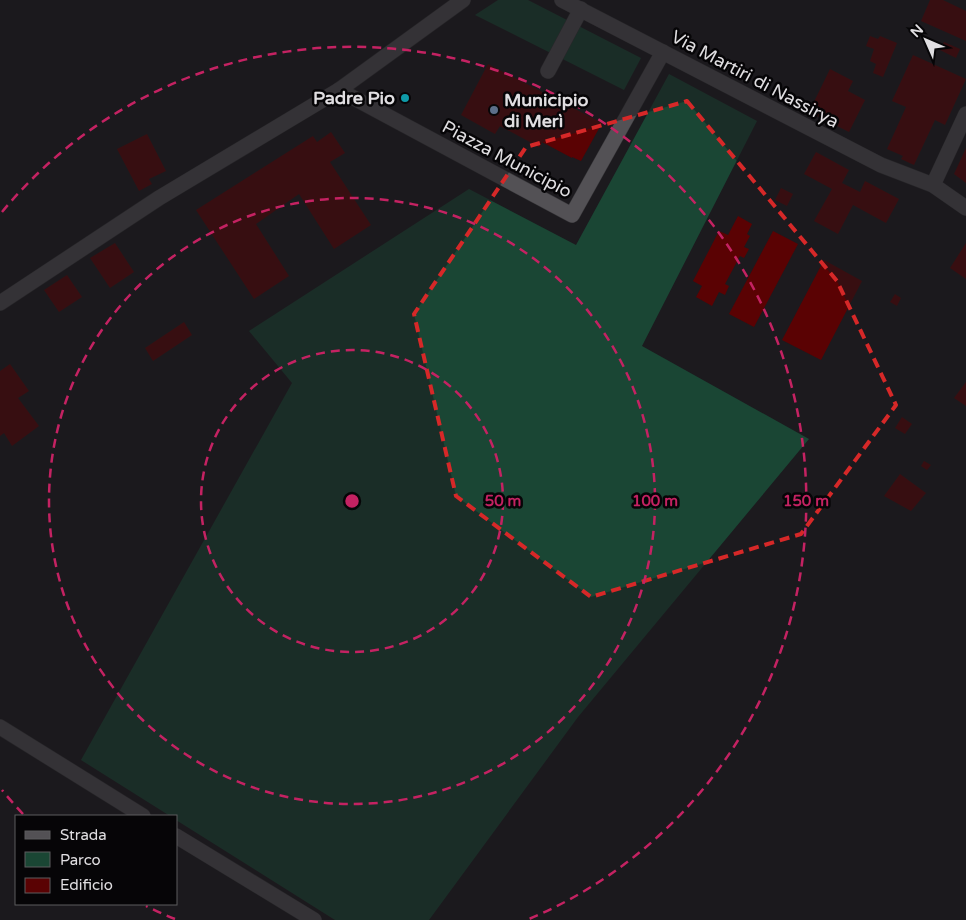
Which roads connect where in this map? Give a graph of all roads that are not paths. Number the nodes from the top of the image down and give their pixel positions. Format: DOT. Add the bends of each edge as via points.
graph roads {
  1 [pos="463,0"];
  2 [pos="562,0"];
  3 [pos="582,9"];
  4 [pos="663,52"];
  5 [pos="548,71"];
  6 [pos="339,90"];
  7 [pos="966,114"];
  8 [pos="932,185"];
  9 [pos="966,208"];
  10 [pos="0,303"];
  11 [pos="0,726"];
  12 [pos="141,815"];
  13 [pos="178,837"];
  14 [pos="314,920"];
  1 -- 6 [label="street"];
  2 -- 3 [label="street, Via Martiri di Nassirya"];
  3 -- 4 [label="street, Via Martiri di Nassirya"];
  3 -- 5 [label="street"];
  4 -- 6 [label="street, Piazza Municipio" via="572,215"];
  4 -- 8 [label="street, Via Martiri di Nassirya" via="880,166"];
  6 -- 10 [label="street" via="160,198"];
  7 -- 8 [label="street"];
  8 -- 9 [label="street, Via Martiri di Nassirya"];
  11 -- 12 [label="street"];
  13 -- 14 [label="street"];
}
